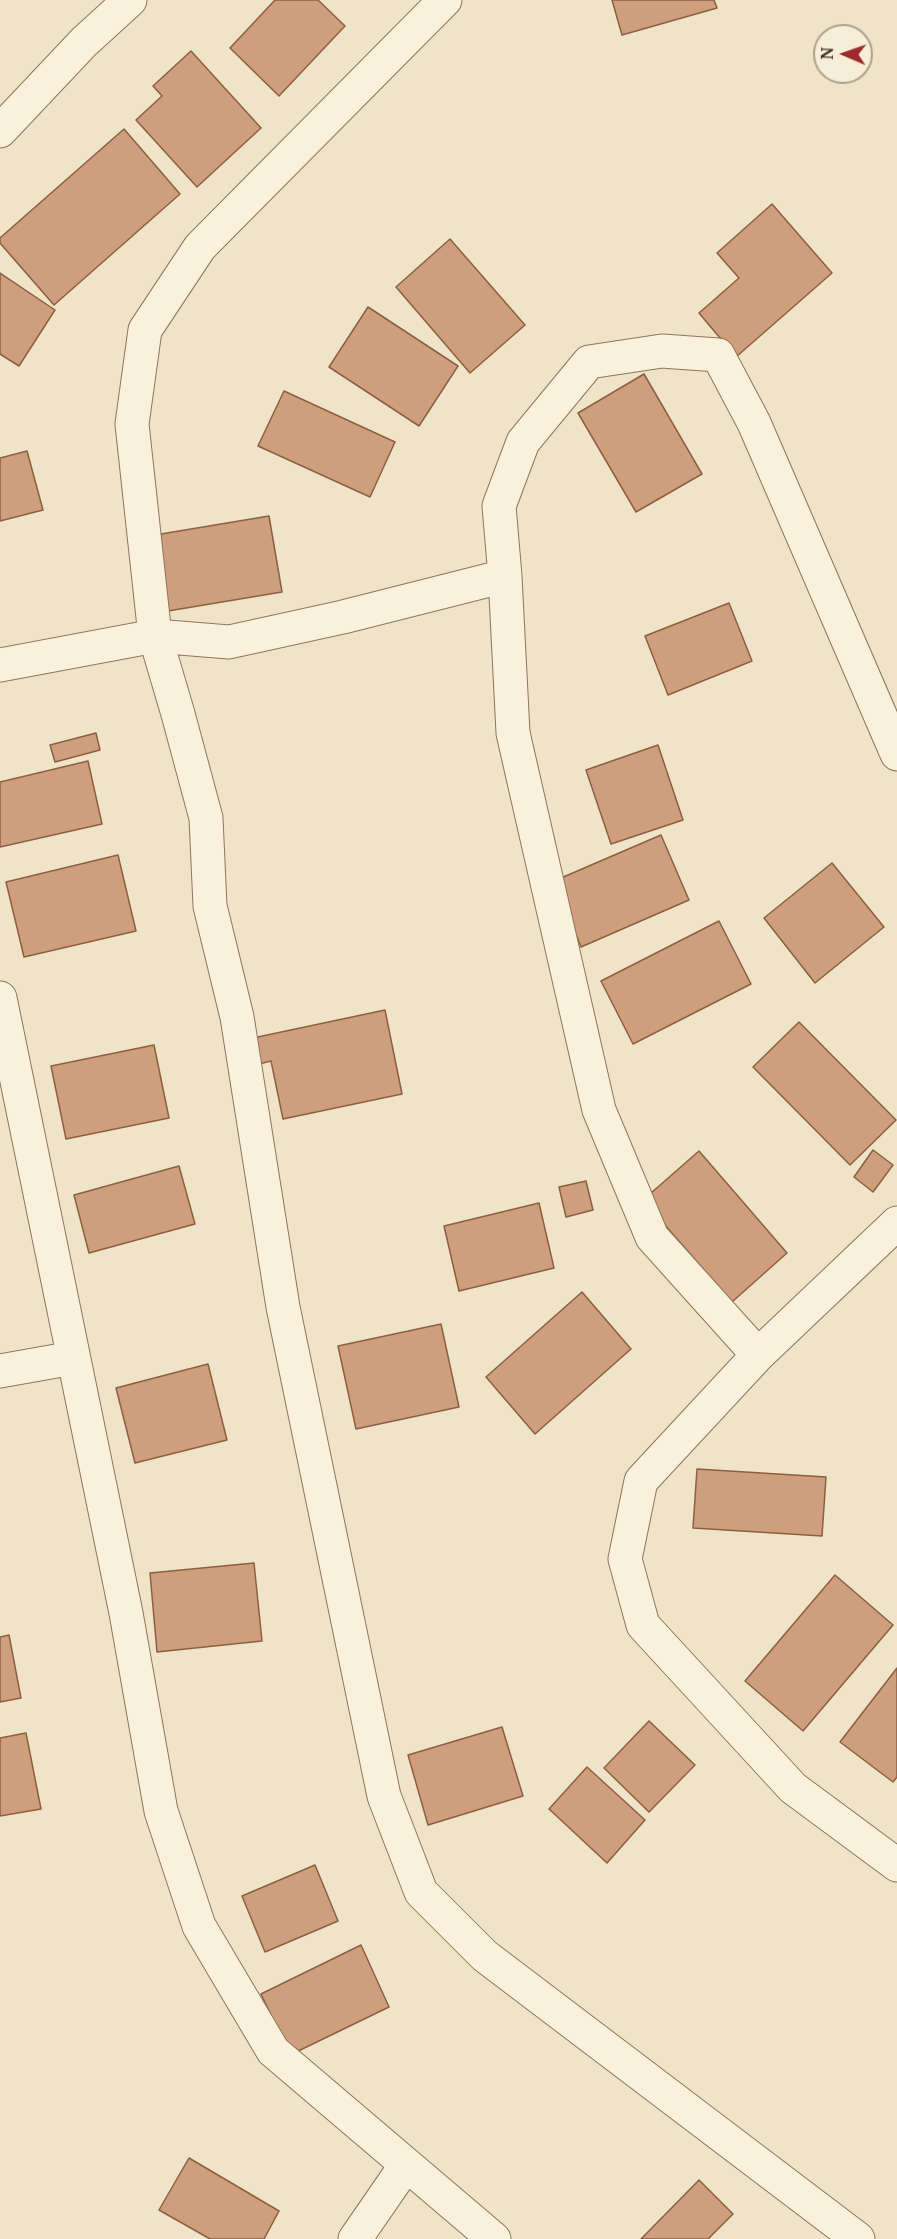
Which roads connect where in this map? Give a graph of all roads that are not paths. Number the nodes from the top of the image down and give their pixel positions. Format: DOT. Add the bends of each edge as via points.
graph roads {
  1 [pos="130,0"];
  2 [pos="445,0"];
  3 [pos="0,131"];
  4 [pos="505,576"];
  5 [pos="155,636"];
  6 [pos="0,665"];
  7 [pos="897,754"];
  8 [pos="0,998"];
  9 [pos="897,1223"];
  10 [pos="758,1355"];
  11 [pos="73,1358"];
  12 [pos="0,1371"];
  13 [pos="897,1866"];
  14 [pos="406,2165"];
  15 [pos="355,2239"];
  16 [pos="494,2239"];
  17 [pos="858,2239"];
  1 -- 3 [label="street" via="84,42"];
  2 -- 5 [label="street" via="200,247 145,330 132,424"];
  4 -- 5 [label="street" via="229,642"];
  4 -- 7 [label="street" via="499,506 523,442 589,362 662,351 718,355 754,423"];
  4 -- 10 [label="street" via="513,733 599,1110 652,1237"];
  5 -- 6 [label="street"];
  5 -- 17 [label="street" via="206,818 210,906 237,1017 283,1307 384,1796 421,1892 485,1956"];
  8 -- 11 [label="street"];
  9 -- 10 [label="street"];
  10 -- 13 [label="street" via="641,1481 625,1559 643,1625 793,1788"];
  11 -- 12 [label="street"];
  11 -- 14 [label="street" via="126,1613 161,1812 199,1926 273,2051"];
  14 -- 15 [label="street"];
  14 -- 16 [label="street"];
}
